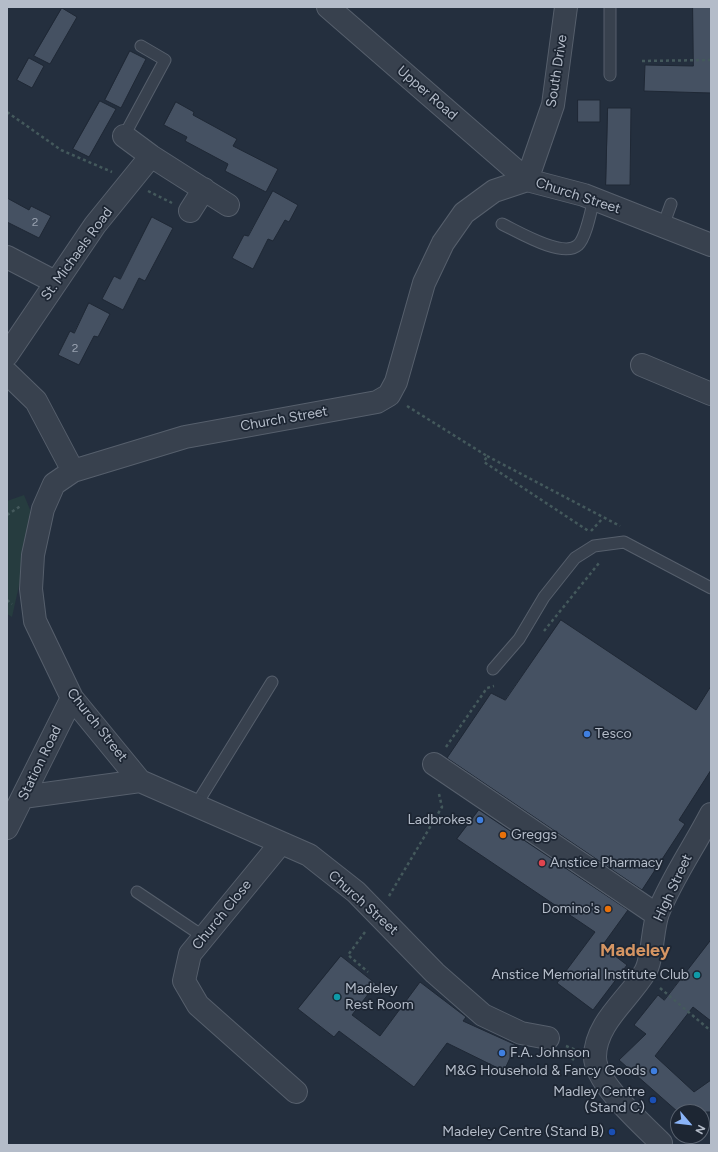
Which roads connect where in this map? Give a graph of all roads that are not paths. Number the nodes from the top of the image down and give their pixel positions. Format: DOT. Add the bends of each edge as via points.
graph roads {
  1 [pos="328,7"];
  2 [pos="566,7"];
  3 [pos="610,7"];
  4 [pos="141,46"];
  5 [pos="610,75"];
  6 [pos="124,136"];
  7 [pos="151,156"];
  8 [pos="527,180"];
  9 [pos="204,189"];
  10 [pos="594,199"];
  11 [pos="671,204"];
  12 [pos="228,205"];
  13 [pos="190,212"];
  14 [pos="502,224"];
  15 [pos="663,226"];
  16 [pos="711,245"];
  17 [pos="7,257"];
  18 [pos="55,282"];
  19 [pos="7,355"];
  20 [pos="642,365"];
  21 [pos="7,373"];
  22 [pos="711,394"];
  23 [pos="73,471"];
  24 [pos="711,588"];
  25 [pos="493,669"];
  26 [pos="272,682"];
  27 [pos="72,698"];
  28 [pos="434,764"];
  29 [pos="140,781"];
  30 [pos="23,798"];
  31 [pos="196,805"];
  32 [pos="711,814"];
  33 [pos="7,828"];
  34 [pos="281,843"];
  35 [pos="137,892"];
  36 [pos="657,914"];
  37 [pos="204,937"];
  38 [pos="548,1038"];
  39 [pos="296,1092"];
  40 [pos="666,1144"];
  1 -- 8 [label="street, Upper Road"];
  2 -- 8 [label="street, South Drive" via="553,105"];
  3 -- 5 [label="lane"];
  4 -- 6 [label="lane" via="165,60"];
  6 -- 7 [label="street"];
  7 -- 9 [label="street"];
  7 -- 18 [label="street, St. Michaels Road" via="95,225"];
  8 -- 10 [label="street, Church Street"];
  8 -- 23 [label="street, Church Street" via="494,191 464,213 443,243 424,283 396,382 389,395 377,402 185,437"];
  9 -- 12 [label="street"];
  9 -- 13 [label="street"];
  10 -- 14 [label="lane" via="583,236 578,245 567,250 548,245"];
  10 -- 15 [label="street, Church Street"];
  11 -- 15 [label="lane"];
  15 -- 16 [label="street, Church Street"];
  17 -- 18 [label="street"];
  18 -- 19 [label="street, St. Michaels Road"];
  20 -- 22 [label="street"];
  21 -- 23 [label="street" via="36,401"];
  23 -- 27 [label="street, Church Street" via="54,484 43,509 33,555 31,589 34,621"];
  24 -- 25 [label="lane" via="624,542 594,546 574,558 544,597 519,639"];
  26 -- 31 [label="lane"];
  27 -- 29 [label="street, Church Street"];
  27 -- 30 [label="street, Station Road"];
  28 -- 36 [label="street"];
  29 -- 30 [label="street, Church Street"];
  29 -- 31 [label="street, Church Street"];
  30 -- 33 [label="street, Station Road"];
  31 -- 34 [label="street, Church Street"];
  32 -- 36 [label="street, High Street"];
  34 -- 37 [label="street, Church Close"];
  34 -- 38 [label="street, Church Street" via="309,855 356,892 435,973 483,1015 521,1033"];
  35 -- 37 [label="lane"];
  36 -- 40 [label="street, High Street" via="646,971 606,1023 598,1040 595,1058 604,1082 627,1109"];
  37 -- 39 [label="street, Church Close" via="190,954 184,981 198,1005"];
}
